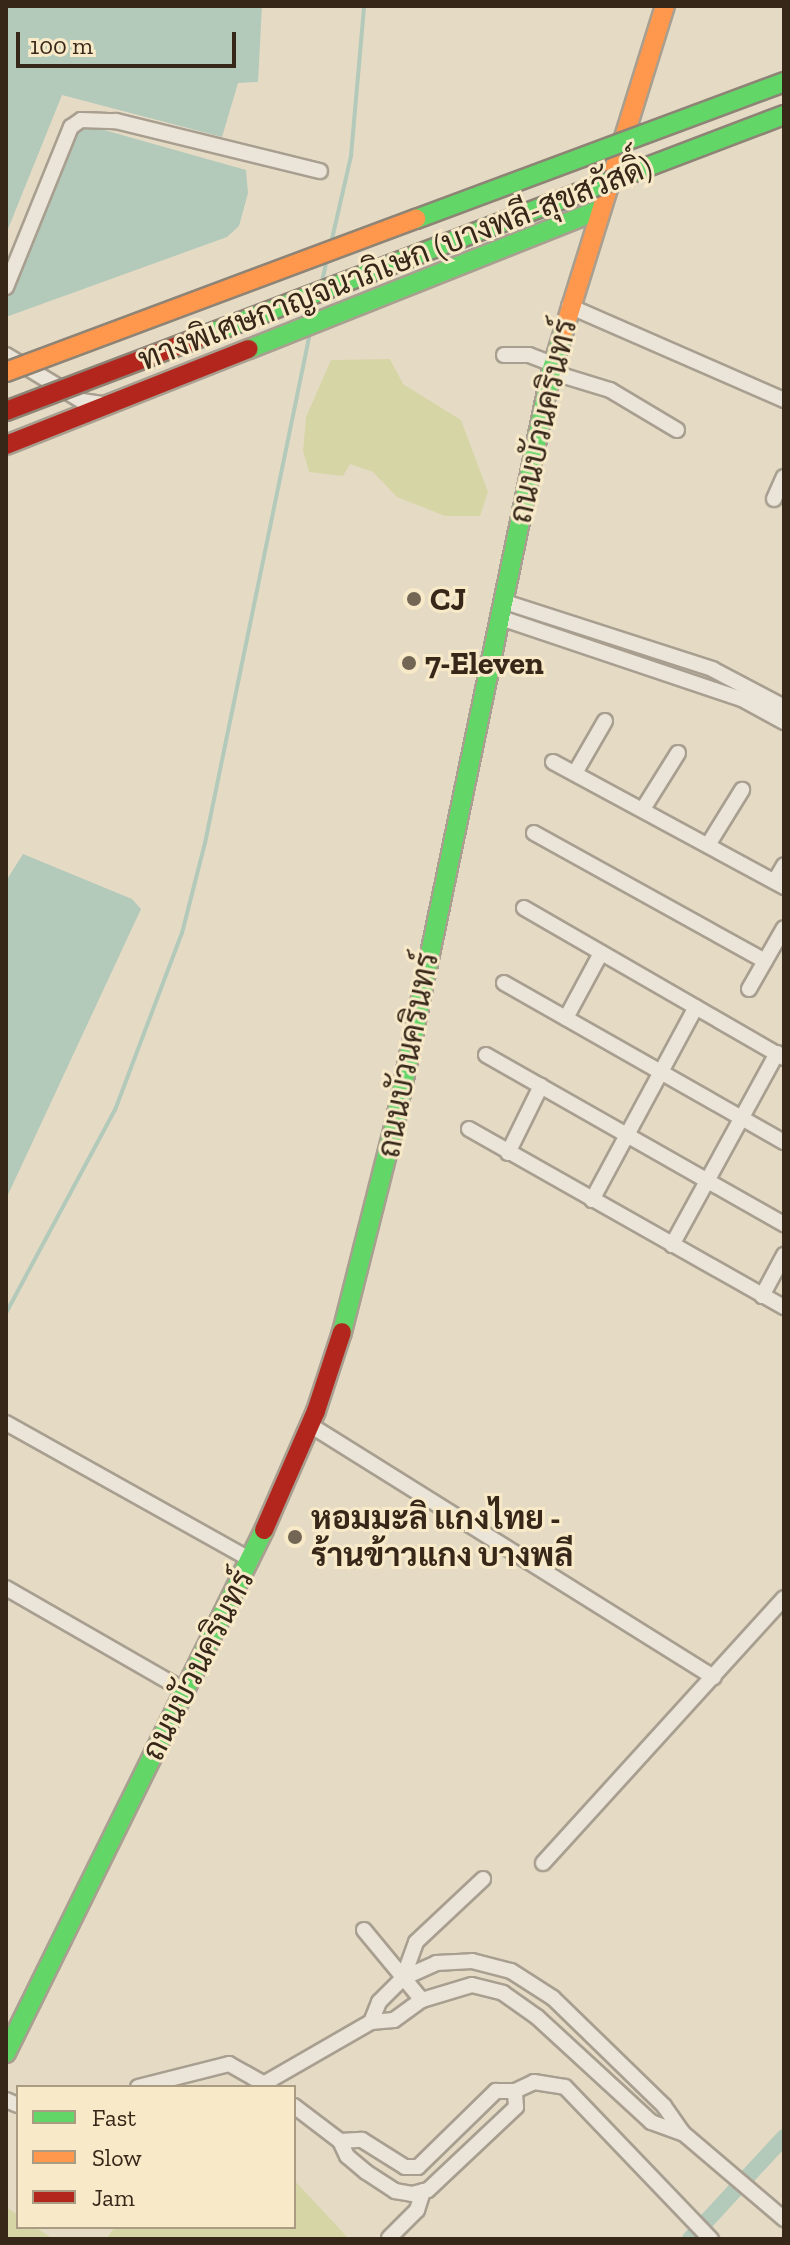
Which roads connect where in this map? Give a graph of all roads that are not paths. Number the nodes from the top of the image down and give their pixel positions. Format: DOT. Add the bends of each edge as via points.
graph roads {
  1 [pos="665,6"];
  2 [pos="784,82"];
  3 [pos="784,115"];
  4 [pos="320,171"];
  5 [pos="599,210"];
  6 [pos="6,287"];
  7 [pos="569,306"];
  8 [pos="6,355"];
  9 [pos="504,355"];
  10 [pos="552,368"];
  11 [pos="6,372"];
  12 [pos="784,400"];
  13 [pos="116,404"];
  14 [pos="6,411"];
  15 [pos="677,430"];
  16 [pos="6,445"];
  17 [pos="784,477"];
  18 [pos="774,499"];
  19 [pos="503,610"];
  20 [pos="784,707"];
  21 [pos="605,721"];
  22 [pos="784,722"];
  23 [pos="678,753"];
  24 [pos="553,762"];
  25 [pos="575,773"];
  26 [pos="742,790"];
  27 [pos="643,809"];
  28 [pos="534,833"];
  29 [pos="708,845"];
  30 [pos="784,865"];
  31 [pos="780,883"];
  32 [pos="524,908"];
  33 [pos="784,928"];
  34 [pos="601,953"];
  35 [pos="765,961"];
  36 [pos="504,983"];
  37 [pos="749,989"];
  38 [pos="696,1007"];
  39 [pos="566,1018"];
  40 [pos="486,1055"];
  41 [pos="780,1055"];
  42 [pos="659,1070"];
  43 [pos="541,1086"];
  44 [pos="741,1117"];
  45 [pos="469,1129"];
  46 [pos="624,1133"];
  47 [pos="784,1142"];
  48 [pos="508,1153"];
  49 [pos="707,1180"];
  50 [pos="592,1200"];
  51 [pos="784,1224"];
  52 [pos="672,1245"];
  53 [pos="784,1255"];
  54 [pos="762,1296"];
  55 [pos="784,1307"];
  56 [pos="6,1423"];
  57 [pos="310,1425"];
  58 [pos="251,1560"];
  59 [pos="6,1588"];
  60 [pos="784,1598"];
  61 [pos="714,1677"];
  62 [pos="185,1691"];
  63 [pos="543,1863"];
  64 [pos="483,1879"];
  65 [pos="364,1930"];
  66 [pos="403,1978"];
  67 [pos="553,1998"];
  68 [pos="422,2000"];
  69 [pos="537,2017"];
  70 [pos="371,2022"];
  71 [pos="6,2053"];
  72 [pos="144,2085"];
  73 [pos="268,2085"];
  74 [pos="515,2091"];
  75 [pos="296,2108"];
  76 [pos="683,2133"];
  77 [pos="340,2141"];
  78 [pos="392,2158"];
  79 [pos="378,2180"];
  80 [pos="423,2191"];
  81 [pos="784,2219"];
  82 [pos="389,2238"];
  83 [pos="711,2239"];
  1 -- 5 [label="main road, ถนนบัวนครินทร์"];
  2 -- 11 [label="main road, ทางพิเศษกาญจนาภิเษก (บางพลี-สุขสวัสดิ์), bridge"];
  3 -- 14 [label="main road, ทางพิเศษกาญจนาภิเษก (บางพลี-สุขสวัสดิ์), bridge"];
  4 -- 6 [label="street" via="116,121 81,120 71,127"];
  5 -- 7 [label="main road, ถนนบัวนครินทร์"];
  5 -- 13 [label="main road"];
  7 -- 10 [label="main road, ถนนบัวนครินทร์"];
  7 -- 12 [label="street"];
  8 -- 13 [label="street" via="82,401"];
  9 -- 10 [label="street" via="529,355"];
  10 -- 15 [label="street" via="610,390"];
  10 -- 19 [label="main road, ถนนบัวนครินทร์"];
  13 -- 16 [label="main road"];
  17 -- 18 [label="street"];
  19 -- 20 [label="street" via="712,669"];
  19 -- 22 [label="street" via="742,699"];
  19 -- 57 [label="main road, ถนนบัวนครินทร์" via="377,1203 353,1298"];
  21 -- 25 [label="street"];
  23 -- 27 [label="street"];
  24 -- 25 [label="street"];
  25 -- 27 [label="street"];
  26 -- 29 [label="street"];
  27 -- 29 [label="street"];
  28 -- 35 [label="street"];
  29 -- 31 [label="street"];
  30 -- 31 [label="street"];
  32 -- 34 [label="street"];
  33 -- 35 [label="street"];
  34 -- 38 [label="street"];
  34 -- 39 [label="street"];
  35 -- 37 [label="street"];
  36 -- 39 [label="street"];
  38 -- 41 [label="street"];
  38 -- 42 [label="street"];
  39 -- 42 [label="street"];
  40 -- 43 [label="street"];
  41 -- 44 [label="street"];
  42 -- 44 [label="street"];
  42 -- 46 [label="street"];
  43 -- 46 [label="street"];
  43 -- 48 [label="street"];
  44 -- 47 [label="street"];
  44 -- 49 [label="street"];
  45 -- 48 [label="street"];
  46 -- 49 [label="street"];
  46 -- 50 [label="street"];
  48 -- 50 [label="street"];
  49 -- 51 [label="street"];
  49 -- 52 [label="street"];
  50 -- 52 [label="street"];
  52 -- 54 [label="street"];
  53 -- 54 [label="street"];
  54 -- 55 [label="street"];
  56 -- 58 [label="street"];
  57 -- 58 [label="main road, ถนนบัวนครินทร์"];
  57 -- 61 [label="street"];
  58 -- 62 [label="main road, ถนนบัวนครินทร์"];
  59 -- 62 [label="street"];
  60 -- 61 [label="street"];
  61 -- 63 [label="street"];
  62 -- 71 [label="main road, ถนนบัวนครินทร์"];
  64 -- 66 [label="street" via="416,1942"];
  65 -- 66 [label="street"];
  66 -- 67 [label="street" via="436,1963 472,1961 511,1971"];
  66 -- 68 [label="street"];
  66 -- 70 [label="street" via="379,2002"];
  67 -- 69 [label="street"];
  67 -- 76 [label="street" via="664,2106"];
  68 -- 69 [label="street" via="472,1985 503,1993"];
  68 -- 70 [label="street" via="394,2020"];
  69 -- 76 [label="street" via="651,2122"];
  70 -- 73 [label="street"];
  72 -- 73 [label="street" via="212,2064 229,2064"];
  74 -- 78 [label="street" via="496,2091 418,2167 405,2167"];
  74 -- 80 [label="street" via="516,2107"];
  74 -- 83 [label="street" via="534,2082 548,2083 582,2099"];
  75 -- 77 [label="street"];
  76 -- 81 [label="street"];
  77 -- 78 [label="street" via="362,2140"];
  77 -- 79 [label="street" via="347,2156"];
  78 -- 79 [label="street"];
  79 -- 80 [label="street" via="395,2191"];
  80 -- 82 [label="street" via="417,2210"];
}
